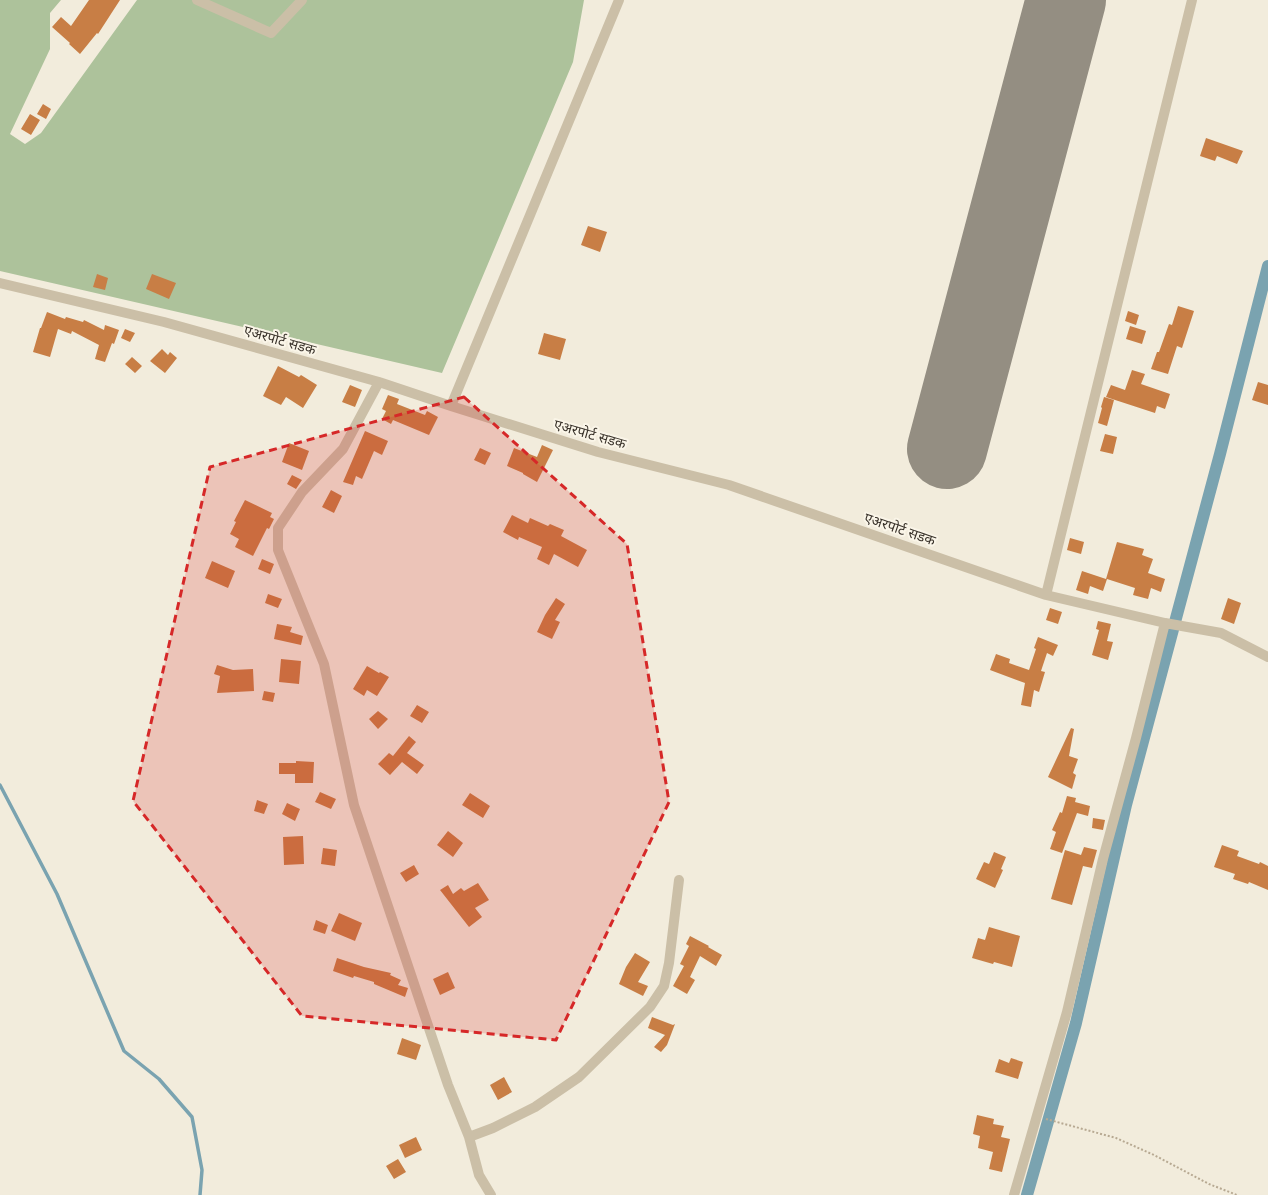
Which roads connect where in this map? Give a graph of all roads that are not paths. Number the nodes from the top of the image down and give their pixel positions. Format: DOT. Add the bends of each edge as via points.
graph roads {
  1 [pos="197,0"];
  2 [pos="302,0"];
  3 [pos="619,0"];
  4 [pos="1192,0"];
  5 [pos="0,283"];
  6 [pos="379,382"];
  7 [pos="451,406"];
  8 [pos="1046,595"];
  9 [pos="1166,624"];
  10 [pos="1268,656"];
  11 [pos="679,880"];
  12 [pos="469,1137"];
  13 [pos="491,1195"];
  14 [pos="1014,1195"];
  1 -- 2 [label="street" via="271,33"];
  3 -- 7 [label="street"];
  4 -- 8 [label="street"];
  5 -- 6 [label="street, एअरपोर्ट सडक" via="164,322"];
  6 -- 7 [label="street, एअरपोर्ट सडक"];
  6 -- 12 [label="street" via="343,448 302,492 278,528 278,550 324,664 354,805 448,1085"];
  7 -- 8 [label="street, एअरपोर्ट सडक" via="598,452 729,485"];
  8 -- 9 [label="street, एअरपोर्ट सडक"];
  9 -- 10 [label="street, एअरपोर्ट सडक" via="1221,633"];
  9 -- 14 [label="street" via="1103,859 1067,1012"];
  11 -- 12 [label="street" via="664,986 650,1007 579,1078 535,1107"];
  12 -- 13 [label="street" via="479,1175"];
}
